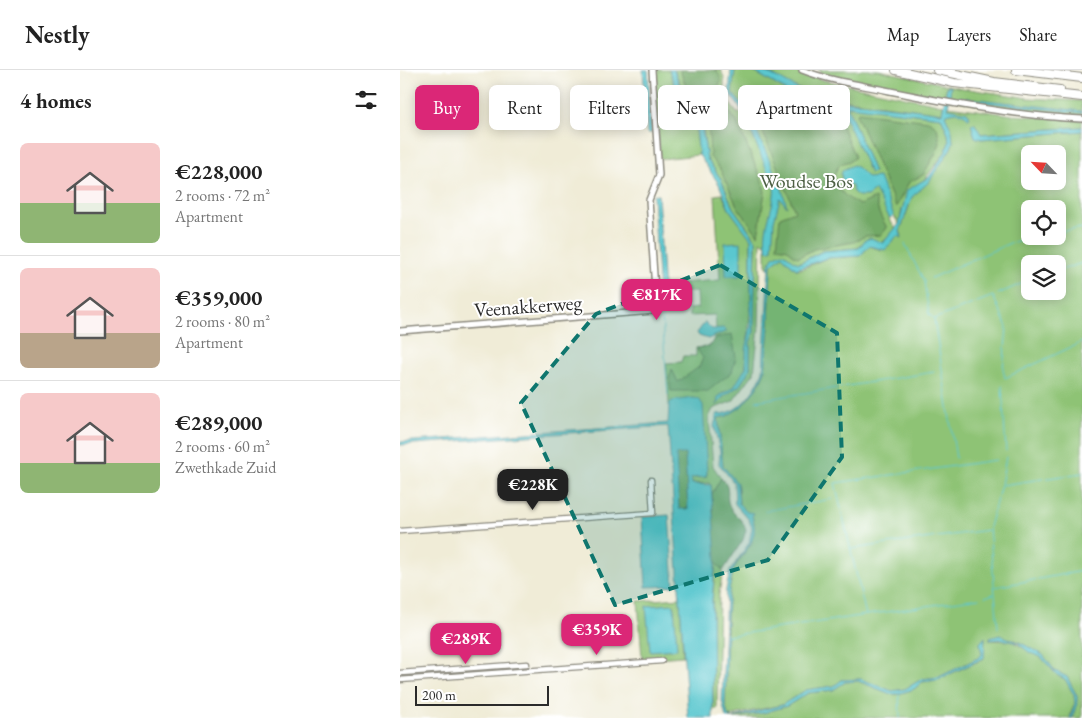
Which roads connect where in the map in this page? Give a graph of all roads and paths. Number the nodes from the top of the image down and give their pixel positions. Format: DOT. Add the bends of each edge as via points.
graph roads {
  1 [pos="652,70"];
  2 [pos="802,70"];
  3 [pos="896,70"];
  4 [pos="937,70"];
  5 [pos="1016,70"];
  6 [pos="1051,70"];
  7 [pos="812,72"];
  8 [pos="1082,77"];
  9 [pos="1082,93"];
  10 [pos="1082,97"];
  11 [pos="1082,119"];
  12 [pos="400,330"];
  13 [pos="650,480"];
  14 [pos="400,531"];
  15 [pos="662,660"];
  16 [pos="526,664"];
  17 [pos="400,673"];
  18 [pos="400,680"];
  1 -- 12 [label="street, Veenakkerweg" via="659,175 650,200 654,311"];
  2 -- 7 [label="street"];
  3 -- 10 [label="highway" via="950,82"];
  4 -- 9 [label="highway" via="1015,85"];
  5 -- 8 [label="highway"];
  6 -- 8 [label="highway"];
  7 -- 11 [label="street" via="951,104"];
  13 -- 14 [label="street" via="653,513"];
  15 -- 18 [label="street"];
  16 -- 17 [label="street"];
}
